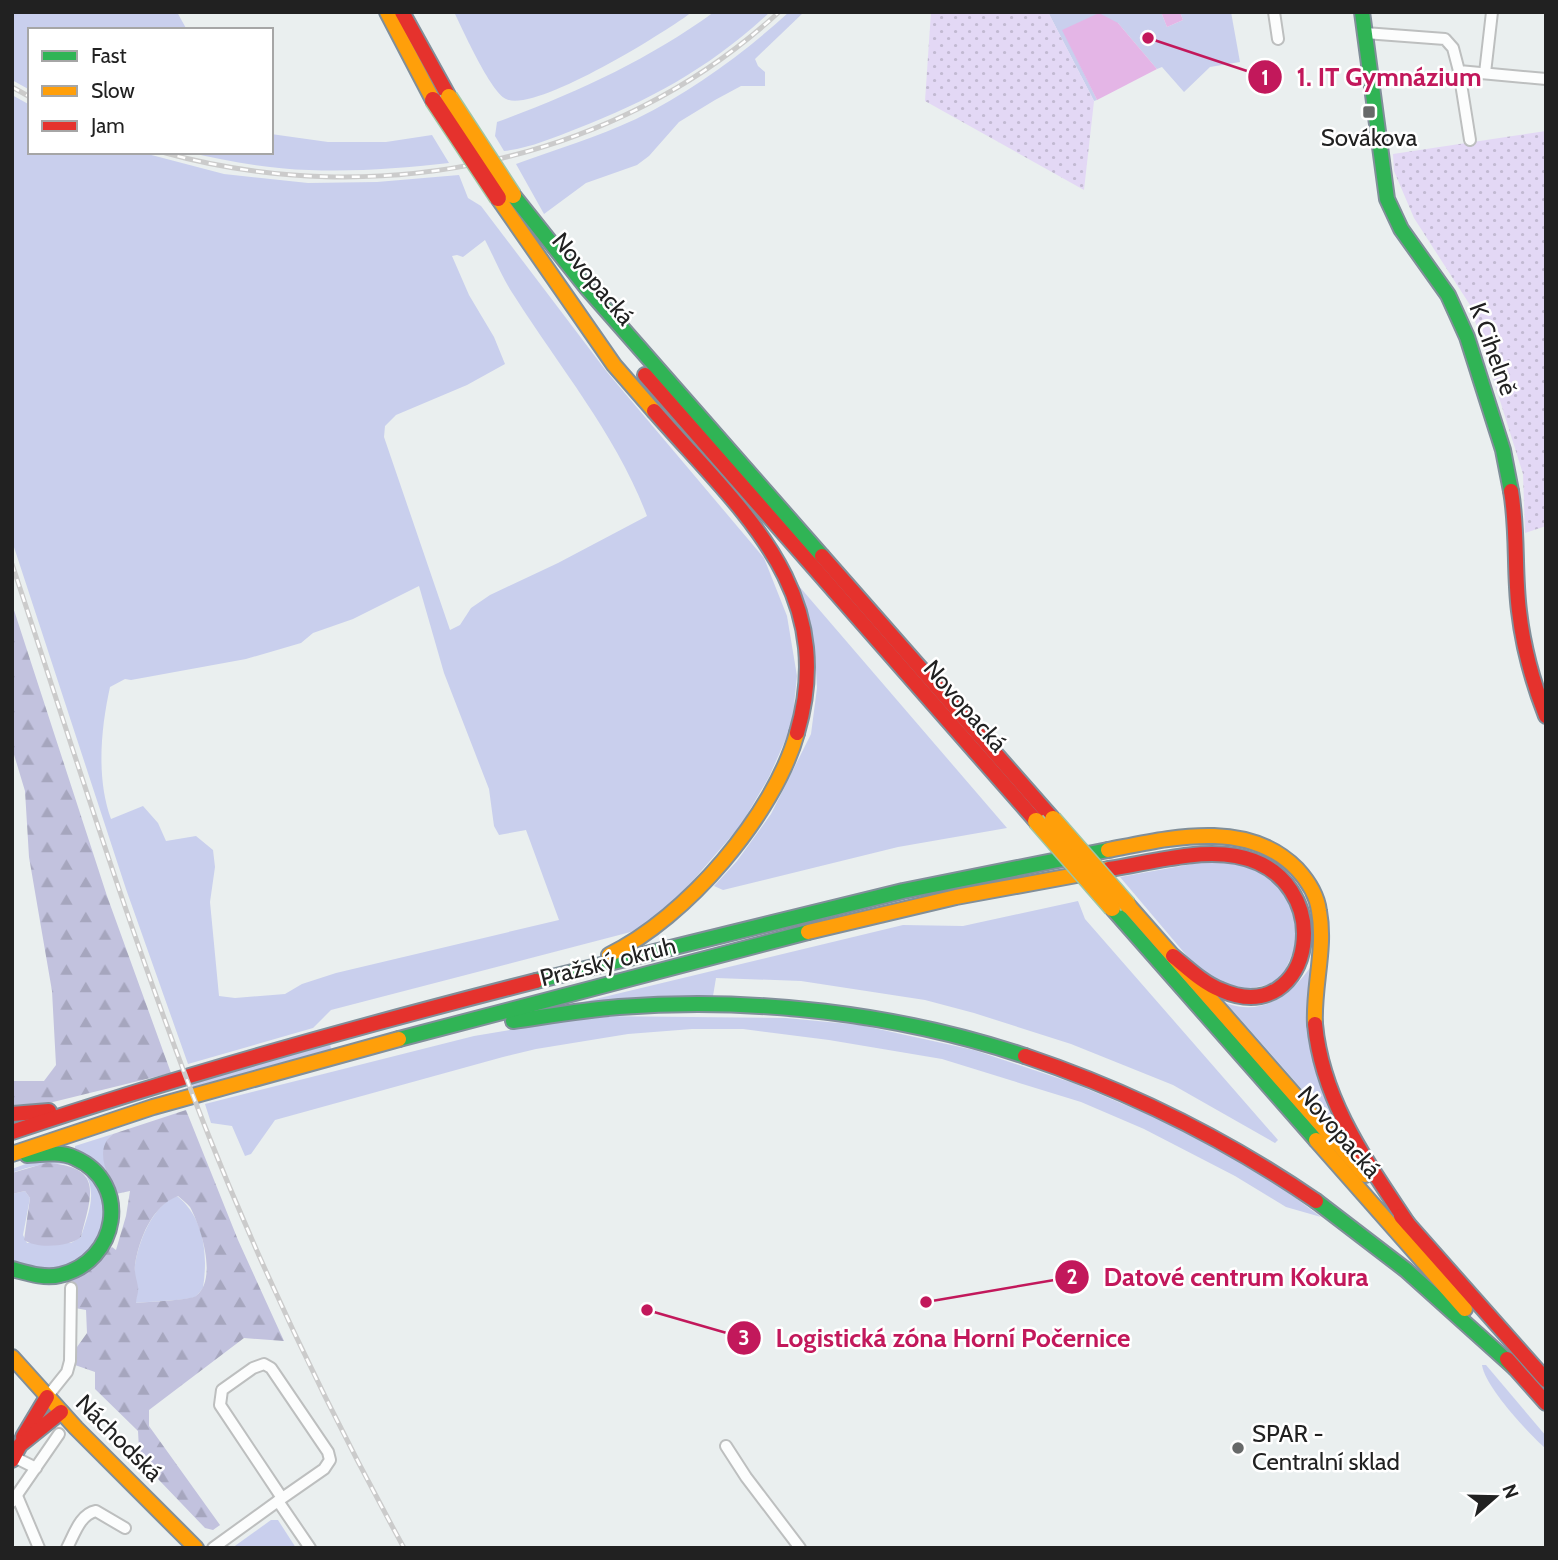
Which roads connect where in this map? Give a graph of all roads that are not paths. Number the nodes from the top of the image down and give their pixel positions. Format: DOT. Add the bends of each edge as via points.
graph roads {
  1 [pos="387,12"];
  2 [pos="402,12"];
  3 [pos="1274,12"];
  4 [pos="1362,12"];
  5 [pos="1492,12"];
  6 [pos="1365,33"];
  7 [pos="1278,39"];
  8 [pos="1459,71"];
  9 [pos="1485,73"];
  10 [pos="1546,79"];
  11 [pos="441,98"];
  12 [pos="1470,140"];
  13 [pos="506,197"];
  14 [pos="1546,716"];
  15 [pos="1120,906"];
  16 [pos="1173,956"];
  17 [pos="550,978"];
  18 [pos="398,1039"];
  19 [pos="102,1101"];
  20 [pos="12,1114"];
  21 [pos="12,1132"];
  22 [pos="12,1155"];
  23 [pos="1408,1224"];
  24 [pos="12,1269"];
  25 [pos="71,1288"];
  26 [pos="12,1357"];
  27 [pos="1515,1368"];
  28 [pos="1546,1380"];
  29 [pos="47,1397"];
  30 [pos="1546,1403"];
  31 [pos="61,1412"];
  32 [pos="59,1434"];
  33 [pos="726,1446"];
  34 [pos="15,1454"];
  35 [pos="36,1468"];
  36 [pos="15,1499"];
  37 [pos="280,1500"];
  38 [pos="125,1528"];
  39 [pos="38,1548"];
  40 [pos="67,1548"];
  41 [pos="197,1548"];
  42 [pos="213,1548"];
  43 [pos="310,1548"];
  44 [pos="800,1548"];
  1 -- 11 [label="main road, Novopacká"];
  2 -- 11 [label="main road, Novopacká"];
  3 -- 7 [label="street"];
  4 -- 6 [label="main road, K Cihelně"];
  5 -- 9 [label="street"];
  6 -- 8 [label="street" via="1445,39 1453,48"];
  6 -- 14 [label="main road, K Cihelně" via="1387,199 1401,229 1448,295 1467,337 1503,450 1515,513 1519,611 1535,688"];
  8 -- 9 [label="street"];
  8 -- 12 [label="street"];
  9 -- 10 [label="street"];
  11 -- 13 [label="main road, Novopacká, bridge"];
  13 -- 15 [label="main road, Novopacká, bridge" via="575,295"];
  13 -- 17 [label="main road" via="614,365 775,552 798,602 809,669 796,744 769,797 729,852 650,934"];
  15 -- 16 [label="main road, Novopacká"];
  15 -- 27 [label="main road, Novopacká"];
  16 -- 18 [label="main road, Pražský okruh" via="1217,989 1244,996 1265,993 1278,988 1298,967 1306,937 1303,914 1294,894 1265,866 1225,855 1195,856 894,911"];
  16 -- 23 [label="main road, Novopacká"];
  17 -- 19 [label="main road, Pražský okruh"];
  17 -- 23 [label="main road, Pražský okruh" via="916,888 1046,861 1207,836 1245,839 1267,846 1294,866 1318,903 1322,942 1314,1009 1325,1077 1351,1135"];
  18 -- 22 [label="main road, Pražský okruh" via="172,1100"];
  18 -- 27 [label="main road" via="597,1009 700,1004 855,1016 1003,1049 1114,1090 1205,1132 1267,1168 1367,1238"];
  19 -- 20 [label="main road"];
  19 -- 21 [label="main road, Pražský okruh"];
  22 -- 24 [label="main road" via="58,1154 83,1161 107,1187 113,1215 105,1245 80,1269 52,1276"];
  23 -- 28 [label="main road, Novopacká"];
  25 -- 29 [label="street" via="69,1367"];
  26 -- 29 [label="main road, Náchodská"];
  27 -- 30 [label="main road, Novopacká"];
  29 -- 31 [label="main road, Náchodská"];
  29 -- 34 [label="main road"];
  31 -- 34 [label="main road"];
  31 -- 41 [label="main road, Náchodská"];
  32 -- 35 [label="street"];
  33 -- 44 [label="street"];
  34 -- 35 [label="street"];
  35 -- 36 [label="street"];
  36 -- 39 [label="street"];
  37 -- 37 [label="street" via="330,1460 271,1368 264,1364 222,1390 220,1405"];
  37 -- 42 [label="street"];
  37 -- 43 [label="street"];
  38 -- 40 [label="street" via="91,1512"];
}
